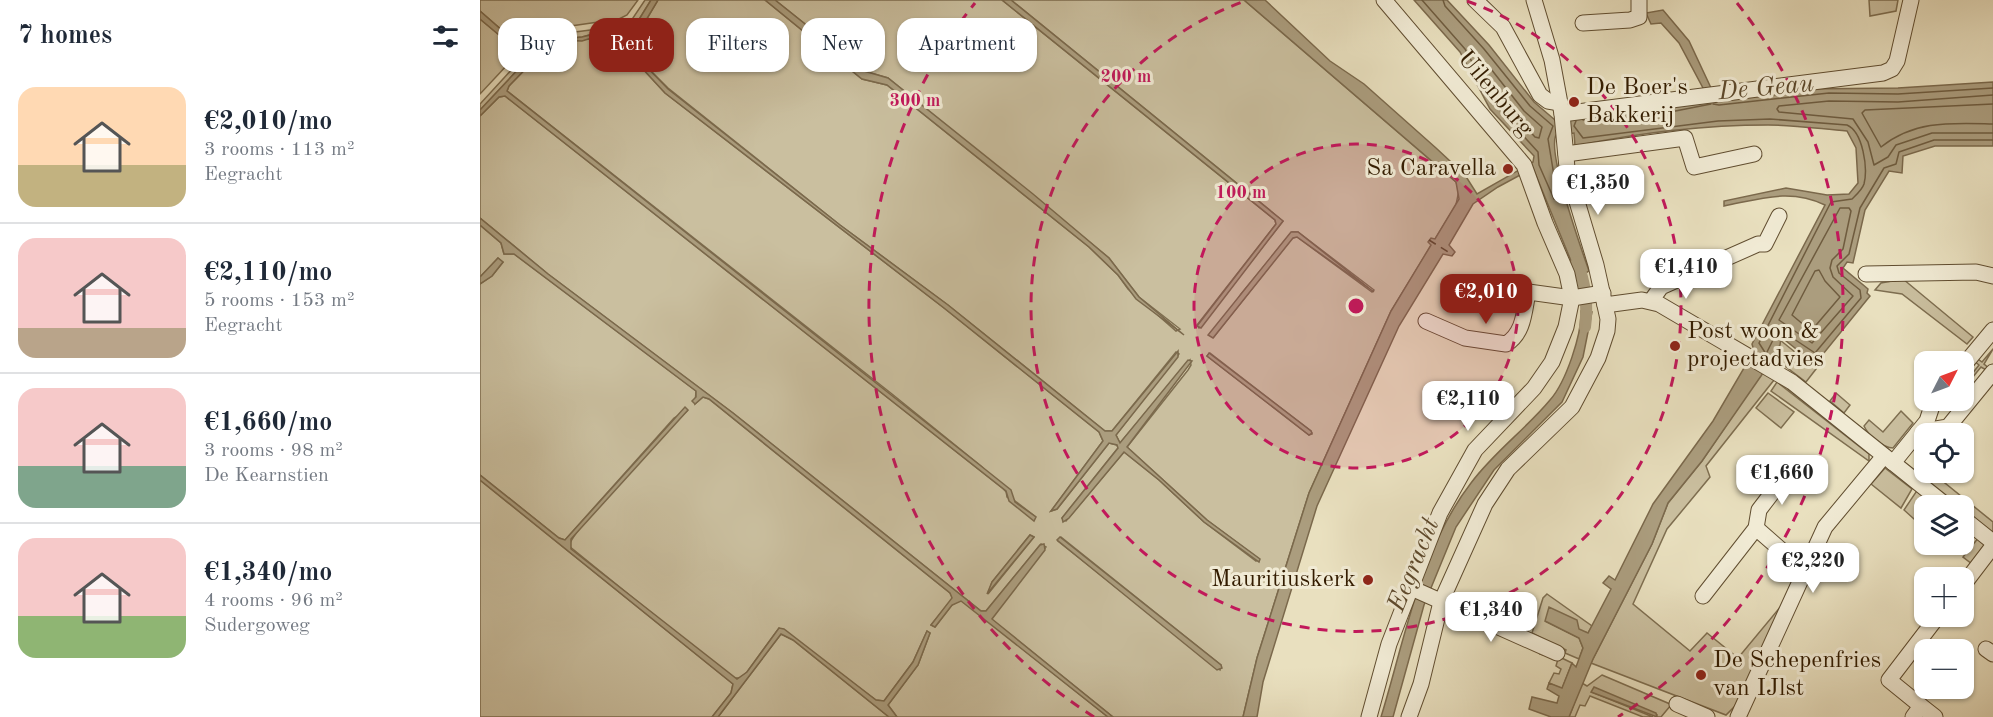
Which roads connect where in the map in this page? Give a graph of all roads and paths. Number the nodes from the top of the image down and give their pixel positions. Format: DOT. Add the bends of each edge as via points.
graph roads {
  1 [pos="1384,0"];
  2 [pos="1475,0"];
  3 [pos="1534,0"];
  4 [pos="1639,0"];
  5 [pos="1911,0"];
  6 [pos="1583,23"];
  7 [pos="1561,111"];
  8 [pos="1565,148"];
  9 [pos="1754,154"];
  10 [pos="1779,216"];
  11 [pos="1866,274"];
  12 [pos="1993,276"];
  13 [pos="1464,283"];
  14 [pos="1528,292"];
  15 [pos="1601,298"];
  16 [pos="1576,299"];
  17 [pos="1651,301"];
  18 [pos="1426,321"];
  19 [pos="1993,330"];
  20 [pos="1974,353"];
  21 [pos="1993,372"];
  22 [pos="1950,423"];
  23 [pos="1914,436"];
  24 [pos="1888,459"];
  25 [pos="1785,476"];
  26 [pos="1933,495"];
  27 [pos="1756,528"];
  28 [pos="1974,528"];
  29 [pos="1993,544"];
  30 [pos="1974,570"];
  31 [pos="1805,572"];
  32 [pos="1424,594"];
  33 [pos="1703,596"];
  34 [pos="1930,627"];
  35 [pos="1557,653"];
  36 [pos="1677,704"];
  37 [pos="1917,712"];
  38 [pos="1369,717"];
  39 [pos="1409,717"];
  40 [pos="1707,717"];
  41 [pos="1738,717"];
  42 [pos="1935,717"];
  1 -- 16 [label="street, Uilenburg" via="1526,168"];
  2 -- 7 [label="street" via="1503,27 1539,96"];
  3 -- 7 [label="street" via="1552,60"];
  4 -- 6 [label="street" via="1639,16 1630,20"];
  5 -- 7 [label="street" via="1897,61 1883,73"];
  7 -- 8 [label="street"];
  8 -- 9 [label="street" via="1685,138 1694,166"];
  8 -- 15 [label="street"];
  10 -- 17 [label="street" via="1765,244 1661,287"];
  11 -- 12 [label="street" via="1976,272"];
  13 -- 14 [label="street"];
  14 -- 16 [label="street"];
  14 -- 18 [label="street" via="1521,328 1515,339 1506,344 1472,340"];
  15 -- 16 [label="street"];
  15 -- 17 [label="street"];
  15 -- 32 [label="street" via="1607,331 1572,407 1508,469 1466,541"];
  16 -- 32 [label="street" via="1552,362 1475,450 1440,513"];
  17 -- 24 [label="street" via="1792,382"];
  19 -- 20 [label="street"];
  21 -- 22 [label="street"];
  23 -- 24 [label="street"];
  24 -- 26 [label="street"];
  24 -- 31 [label="street" via="1825,527"];
  25 -- 27 [label="street" via="1759,510"];
  27 -- 31 [label="street"];
  27 -- 33 [label="street"];
  28 -- 29 [label="street"];
  29 -- 30 [label="street"];
  31 -- 41 [label="street"];
  32 -- 35 [label="street"];
  32 -- 38 [label="street" via="1389,644"];
  32 -- 39 [label="street" via="1421,684"];
  34 -- 37 [label="street" via="1889,680"];
  36 -- 40 [label="street"];
  37 -- 42 [label="street"];
}
